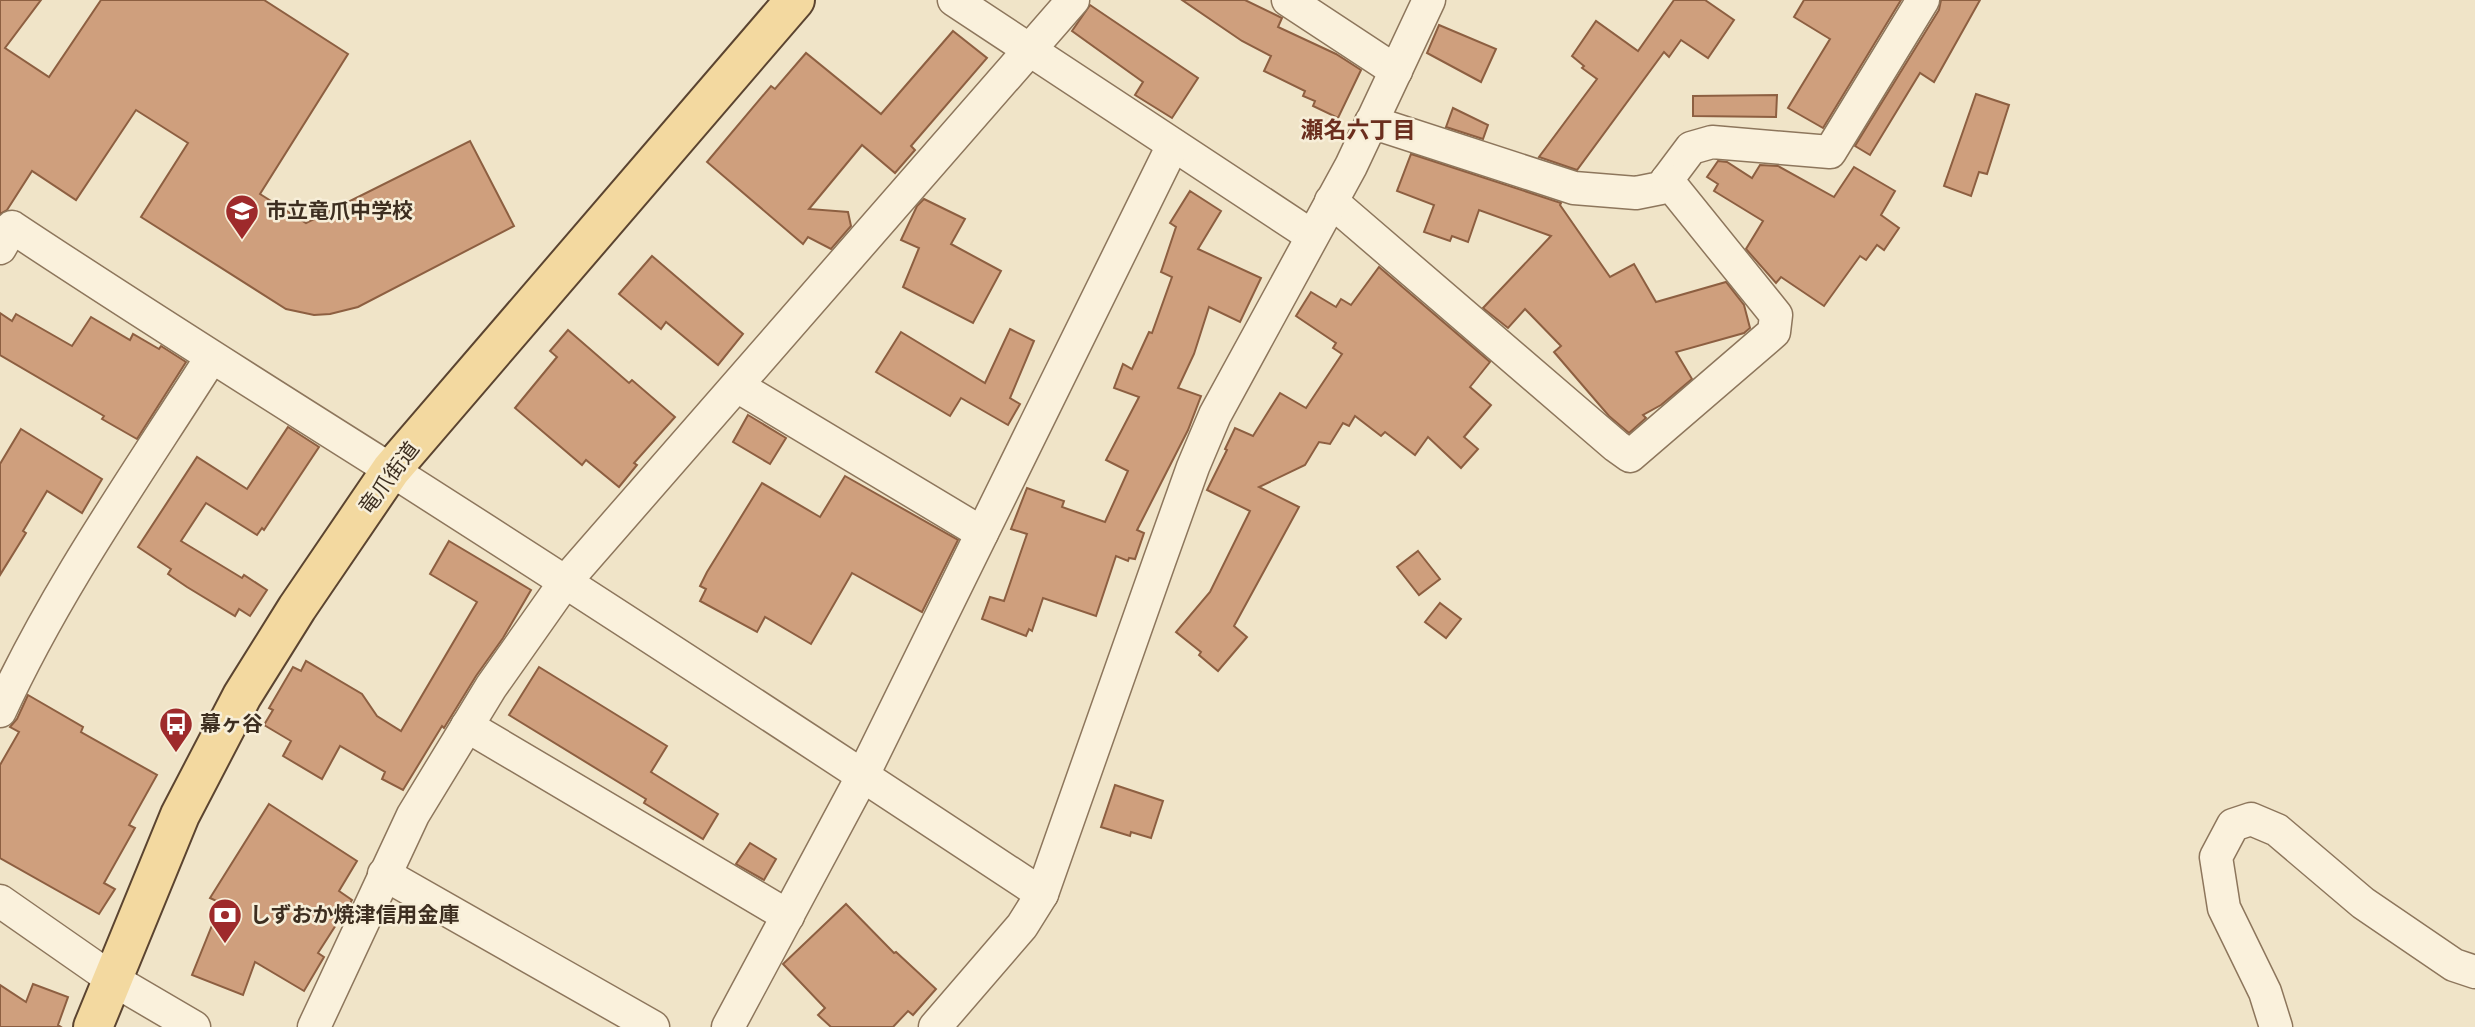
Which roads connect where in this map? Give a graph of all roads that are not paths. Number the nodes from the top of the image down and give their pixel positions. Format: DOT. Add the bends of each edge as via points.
graph roads {
  1 [pos="795,0"];
  2 [pos="954,0"];
  3 [pos="1073,0"];
  4 [pos="1289,0"];
  5 [pos="1429,0"];
  6 [pos="1923,0"];
  7 [pos="1030,50"];
  8 [pos="1396,71"];
  9 [pos="1371,121"];
  10 [pos="1173,145"];
  11 [pos="1667,180"];
  12 [pos="1331,201"];
  13 [pos="1312,236"];
  14 [pos="0,248"];
  15 [pos="211,358"];
  16 [pos="737,386"];
  17 [pos="391,470"];
  18 [pos="982,533"];
  19 [pos="565,582"];
  20 [pos="0,711"];
  21 [pos="467,726"];
  22 [pos="863,775"];
  23 [pos="384,874"];
  24 [pos="1042,894"];
  25 [pos="0,901"];
  26 [pos="788,916"];
  27 [pos="2475,972"];
  28 [pos="112,979"];
  29 [pos="93,1027"];
  30 [pos="194,1027"];
  31 [pos="314,1027"];
  32 [pos="653,1027"];
  33 [pos="728,1027"];
  34 [pos="935,1027"];
  35 [pos="2276,1027"];
  1 -- 17 [label="main road, 竜爪街道"];
  2 -- 7 [label="street"];
  3 -- 7 [label="street"];
  4 -- 8 [label="street"];
  5 -- 8 [label="street"];
  6 -- 11 [label="street" via="1830,152 1712,142 1691,148"];
  7 -- 10 [label="street"];
  7 -- 16 [label="street"];
  8 -- 9 [label="street"];
  9 -- 11 [label="street" via="1574,188 1636,193 1661,188"];
  9 -- 12 [label="street"];
  10 -- 13 [label="street"];
  10 -- 18 [label="street"];
  11 -- 12 [label="street" via="1776,315 1773,332 1630,456"];
  12 -- 13 [label="street"];
  13 -- 24 [label="street" via="1215,415 1193,467"];
  14 -- 15 [label="street" via="12,227"];
  15 -- 17 [label="street"];
  15 -- 20 [label="street" via="79,565"];
  16 -- 18 [label="street"];
  16 -- 19 [label="street"];
  17 -- 19 [label="street"];
  17 -- 28 [label="main road, 竜爪街道" via="242,696 180,814"];
  18 -- 22 [label="street"];
  19 -- 21 [label="street"];
  19 -- 22 [label="street"];
  21 -- 23 [label="street" via="413,815"];
  21 -- 26 [label="street"];
  22 -- 24 [label="street"];
  22 -- 26 [label="street"];
  23 -- 31 [label="street"];
  23 -- 32 [label="street"];
  24 -- 34 [label="street" via="1022,926"];
  25 -- 28 [label="street"];
  26 -- 33 [label="street"];
  27 -- 35 [label="street" via="2454,965 2363,903 2277,830 2251,819 2233,825 2216,857 2224,908 2265,992"];
  28 -- 29 [label="main road, 竜爪街道"];
  28 -- 30 [label="street"];
}
